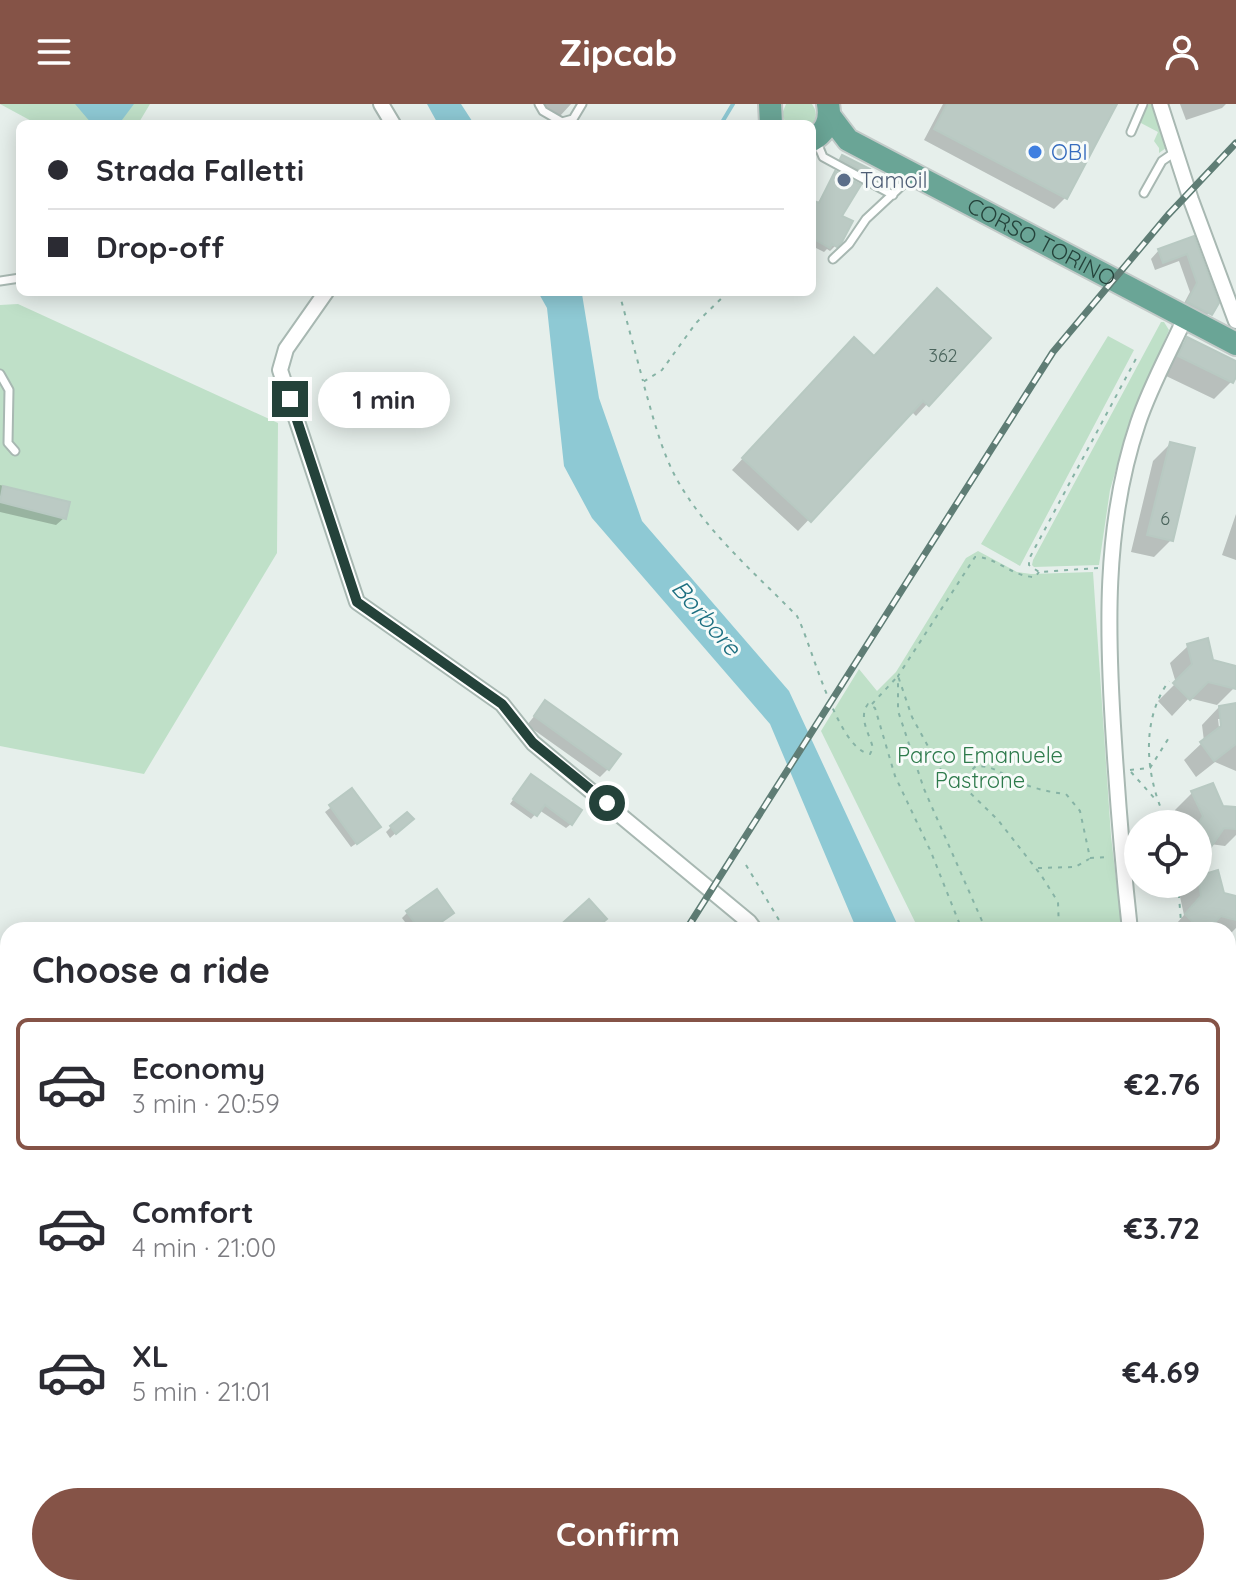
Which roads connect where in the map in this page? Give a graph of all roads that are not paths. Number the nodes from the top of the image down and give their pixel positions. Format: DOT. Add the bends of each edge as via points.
graph roads {
  1 [pos="539,104"];
  2 [pos="582,104"];
  3 [pos="1143,104"];
  4 [pos="1160,104"];
  5 [pos="828,109"];
  6 [pos="559,120"];
  7 [pos="569,120"];
  8 [pos="1131,132"];
  9 [pos="816,138"];
  10 [pos="816,139"];
  11 [pos="848,140"];
  12 [pos="816,141"];
  13 [pos="1175,152"];
  14 [pos="914,174"];
  15 [pos="1144,193"];
  16 [pos="893,195"];
  17 [pos="833,259"];
  18 [pos="323,296"];
  19 [pos="1185,318"];
  20 [pos="1236,321"];
  21 [pos="1236,344"];
  22 [pos="0,374"];
  23 [pos="15,451"];
  24 [pos="749,922"];
  25 [pos="1129,922"];
  1 -- 6 [label="lane"];
  2 -- 7 [label="lane"];
  3 -- 8 [label="lane"];
  4 -- 13 [label="street"];
  5 -- 9 [label="main road, CORSO TORINO" via="826,127"];
  5 -- 11 [label="main road, CORSO TORINO"];
  10 -- 11 [label="main road, CORSO TORINO"];
  11 -- 14 [label="main road, CORSO TORINO"];
  12 -- 16 [label="lane" via="823,157"];
  13 -- 15 [label="lane" via="1162,161"];
  13 -- 20 [label="street"];
  14 -- 16 [label="lane"];
  14 -- 19 [label="main road, CORSO TORINO"];
  16 -- 17 [label="lane"];
  18 -- 24 [label="street" via="286,349 280,370 357,602 502,704 533,743"];
  19 -- 21 [label="main road, CORSO TORINO"];
  19 -- 25 [label="street" via="1138,422 1116,509 1111,700"];
  22 -- 23 [label="lane" via="9,390 8,443"];
}
